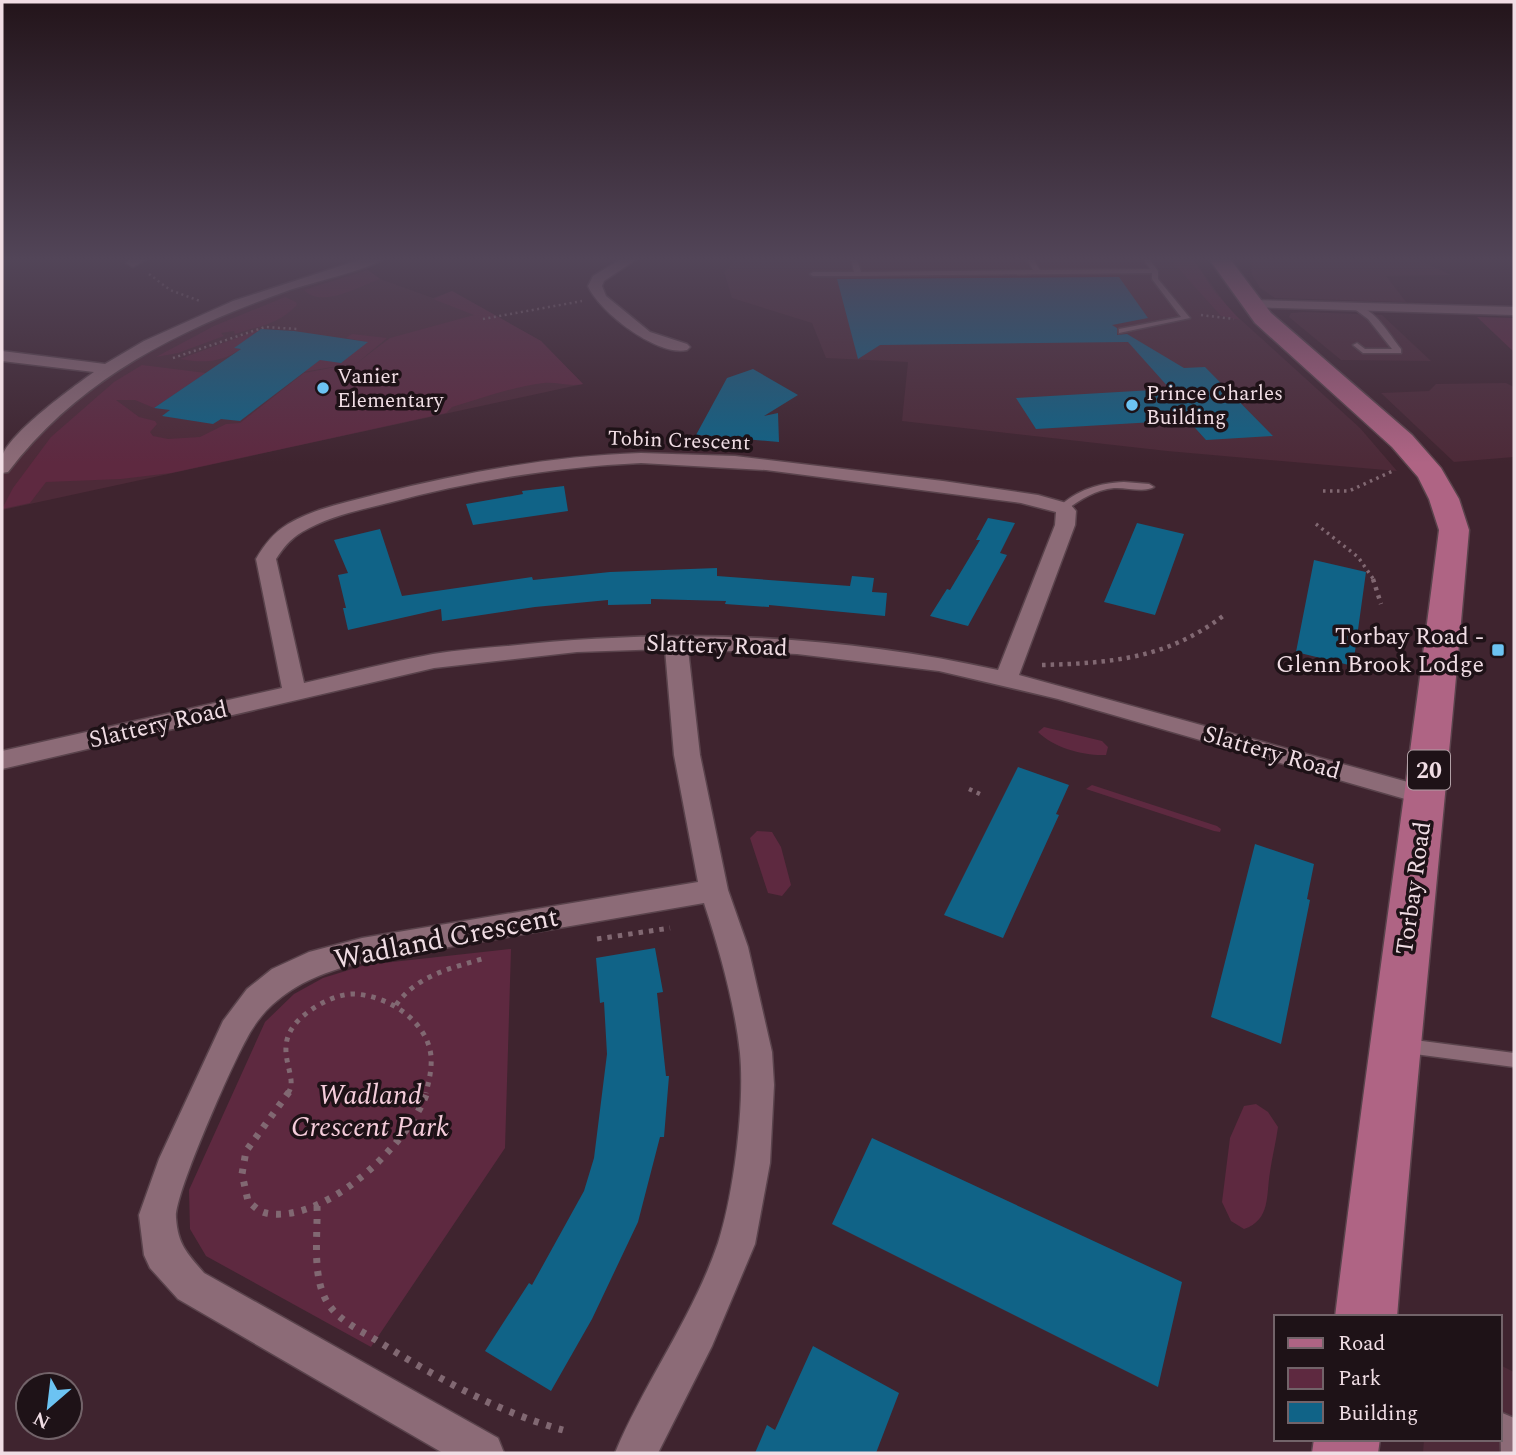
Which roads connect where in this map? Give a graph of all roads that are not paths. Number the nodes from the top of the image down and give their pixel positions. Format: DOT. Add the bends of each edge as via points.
graph roads {
  1 [pos="189,327"];
  2 [pos="635,327"];
  3 [pos="1142,327"];
  4 [pos="1274,327"];
  5 [pos="1379,327"];
  6 [pos="1122,331"];
  7 [pos="1357,345"];
  8 [pos="682,347"];
  9 [pos="2,356"];
  10 [pos="110,369"];
  11 [pos="2,468"];
  12 [pos="1149,488"];
  13 [pos="1063,508"];
  14 [pos="676,642"];
  15 [pos="1006,678"];
  16 [pos="294,691"];
  17 [pos="2,760"];
  18 [pos="1426,796"];
  19 [pos="714,890"];
  20 [pos="1394,1044"];
  21 [pos="1514,1060"];
  22 [pos="1366,1315"];
  23 [pos="1509,1425"];
  24 [pos="483,1453"];
  25 [pos="636,1453"];
  26 [pos="1511,1453"];
  1 -- 10 [label="street"];
  2 -- 8 [label="street" via="645,335"];
  3 -- 6 [label="lane"];
  4 -- 18 [label="main road, Torbay Road / 20" via="1402,441 1431,474 1450,516 1454,542"];
  5 -- 7 [label="lane" via="1398,351 1363,351"];
  9 -- 10 [label="street"];
  10 -- 11 [label="street" via="33,431"];
  12 -- 13 [label="lane" via="1090,489"];
  13 -- 15 [label="street" via="1065,525"];
  13 -- 16 [label="street, Tobin Crescent" via="939,485 727,462 644,458 569,463 453,481 310,521 270,550 266,559"];
  14 -- 15 [label="street, Slattery Road" via="878,654"];
  14 -- 16 [label="street, Slattery Road" via="481,654"];
  14 -- 19 [label="street" via="687,754"];
  15 -- 18 [label="street, Slattery Road"];
  16 -- 17 [label="street, Slattery Road"];
  18 -- 20 [label="main road, Torbay Road / 20"];
  19 -- 24 [label="street, Wadland Crescent" via="362,950 320,961 283,978 258,998 234,1031 171,1171 158,1214 163,1255 191,1286"];
  19 -- 25 [label="street" via="733,947 756,1052 752,1163 736,1244"];
  20 -- 21 [label="lane"];
  20 -- 22 [label="main road, Torbay Road / 20"];
  23 -- 26 [label="lane"];
}
